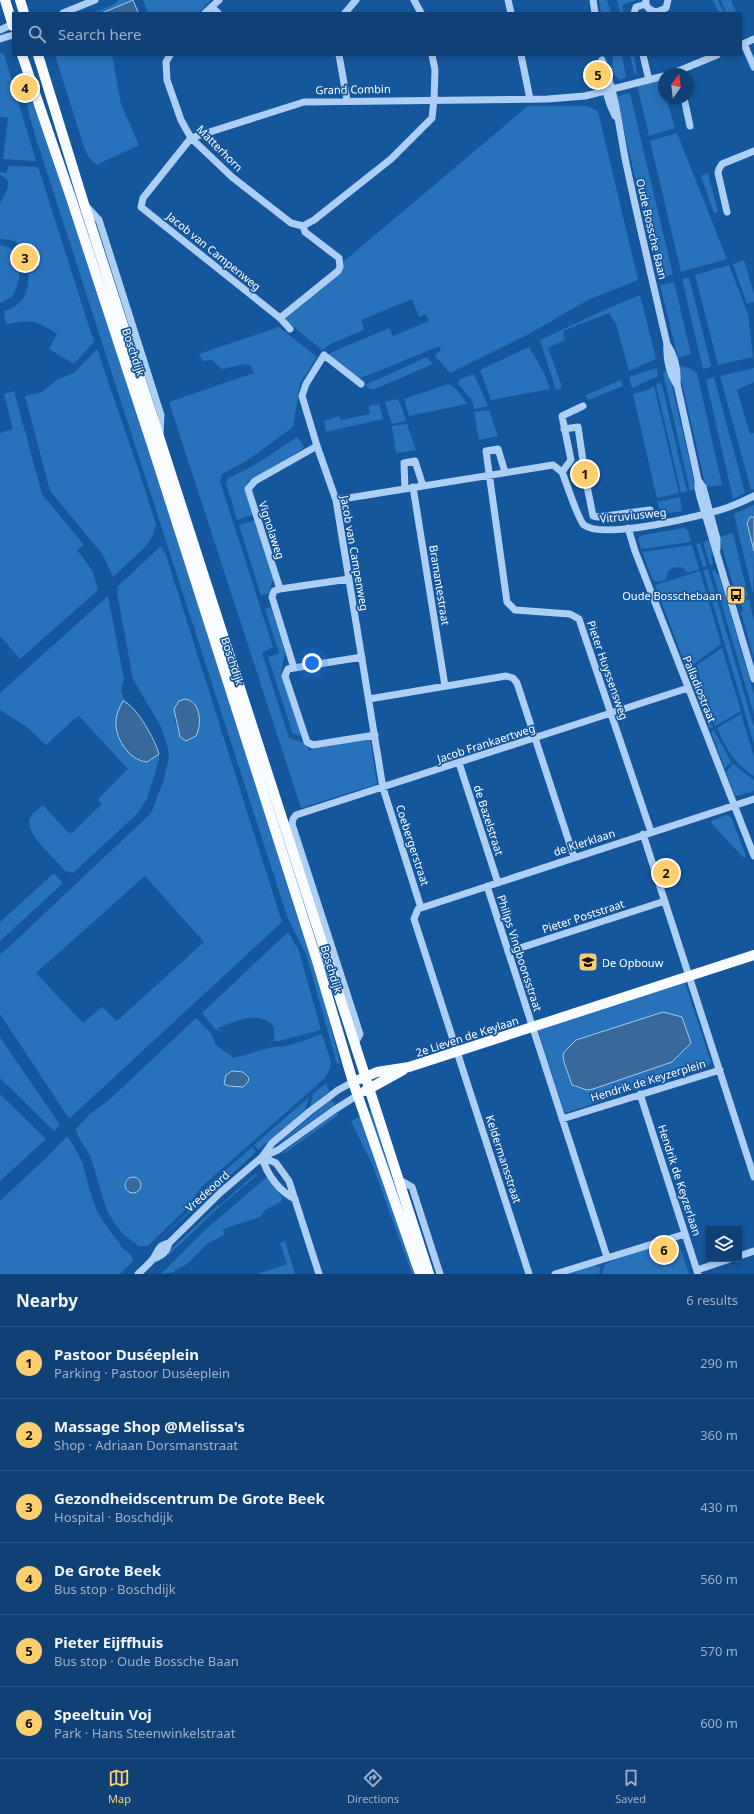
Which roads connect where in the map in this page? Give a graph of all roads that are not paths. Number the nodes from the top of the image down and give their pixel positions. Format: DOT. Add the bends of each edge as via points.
graph roads {
  1 [pos="5,0"];
  2 [pos="20,0"];
  3 [pos="95,0"];
  4 [pos="219,0"];
  5 [pos="356,0"];
  6 [pos="414,0"];
  7 [pos="508,0"];
  8 [pos="593,0"];
  9 [pos="668,0"];
  10 [pos="646,2"];
  11 [pos="212,7"];
  12 [pos="24,12"];
  13 [pos="65,12"];
  14 [pos="206,12"];
  15 [pos="217,12"];
  16 [pos="346,12"];
  17 [pos="420,12"];
  18 [pos="511,12"];
  19 [pos="595,12"];
  20 [pos="634,12"];
  21 [pos="12,22"];
  22 [pos="12,25"];
  23 [pos="0,30"];
  24 [pos="12,35"];
  25 [pos="0,39"];
  26 [pos="754,39"];
  27 [pos="742,44"];
  28 [pos="22,56"];
  29 [pos="38,56"];
  30 [pos="169,56"];
  31 [pos="340,56"];
  32 [pos="432,56"];
  33 [pos="521,56"];
  34 [pos="643,56"];
  35 [pos="715,56"];
  36 [pos="601,57"];
  37 [pos="754,67"];
  38 [pos="687,68"];
  39 [pos="658,78"];
  40 [pos="649,80"];
  41 [pos="609,90"];
  42 [pos="530,98"];
  43 [pos="434,99"];
  44 [pos="346,100"];
  45 [pos="685,104"];
  46 [pos="690,126"];
  47 [pos="191,138"];
  48 [pos="754,151"];
  49 [pos="727,212"];
  50 [pos="303,226"];
  51 [pos="280,318"];
  52 [pos="290,329"];
  53 [pos="361,384"];
  54 [pos="583,406"];
  55 [pos="564,430"];
  56 [pos="317,446"];
  57 [pos="505,472"];
  58 [pos="562,472"];
  59 [pos="488,475"];
  60 [pos="423,486"];
  61 [pos="413,487"];
  62 [pos="405,489"];
  63 [pos="754,496"];
  64 [pos="336,500"];
  65 [pos="650,510"];
  66 [pos="707,513"];
  67 [pos="628,528"];
  68 [pos="349,579"];
  69 [pos="280,589"];
  70 [pos="362,657"];
  71 [pos="294,668"];
  72 [pos="754,679"];
  73 [pos="445,686"];
  74 [pos="688,688"];
  75 [pos="369,699"];
  76 [pos="612,714"];
  77 [pos="375,735"];
  78 [pos="535,739"];
  79 [pos="460,763"];
  80 [pos="383,788"];
  81 [pos="754,799"];
  82 [pos="733,806"];
  83 [pos="293,819"];
  84 [pos="651,832"];
  85 [pos="643,834"];
  86 [pos="754,856"];
  87 [pos="574,858"];
  88 [pos="498,883"];
  89 [pos="487,886"];
  90 [pos="665,901"];
  91 [pos="421,908"];
  92 [pos="508,952"];
  93 [pos="754,955"];
  94 [pos="689,976"];
  95 [pos="532,1027"];
  96 [pos="355,1043"];
  97 [pos="457,1051"];
  98 [pos="409,1067"];
  99 [pos="720,1070"];
  100 [pos="366,1076"];
  101 [pos="353,1082"];
  102 [pos="370,1088"];
  103 [pos="640,1094"];
  104 [pos="358,1095"];
  105 [pos="562,1119"];
  106 [pos="262,1157"];
  107 [pos="754,1177"];
  108 [pos="398,1179"];
  109 [pos="295,1199"];
  110 [pos="685,1234"];
  111 [pos="754,1251"];
  112 [pos="742,1255"];
  113 [pos="607,1258"];
  114 [pos="723,1262"];
  115 [pos="698,1272"];
  116 [pos="138,1274"];
  117 [pos="319,1274"];
  118 [pos="420,1274"];
  119 [pos="429,1274"];
  120 [pos="440,1274"];
  121 [pos="529,1274"];
  122 [pos="555,1274"];
  1 -- 21 [label="main road"];
  2 -- 12 [label="main road"];
  3 -- 13 [label="street"];
  4 -- 11 [label="street"];
  5 -- 16 [label="street"];
  6 -- 17 [label="street"];
  7 -- 18 [label="street"];
  8 -- 19 [label="street"];
  9 -- 10 [label="street" via="666,8 657,12 649,9"];
  10 -- 20 [label="street" via="636,7"];
  11 -- 14 [label="street"];
  11 -- 15 [label="street"];
  22 -- 23 [label="street"];
  24 -- 25 [label="street"];
  26 -- 27 [label="street"];
  27 -- 37 [label="street"];
  28 -- 101 [label="main road, Boschdijk" via="153,448 316,957"];
  29 -- 96 [label="main road, Boschdijk"];
  30 -- 47 [label="street, Matterhorn" via="166,62 167,80 181,120"];
  31 -- 44 [label="street"];
  32 -- 43 [label="street"];
  33 -- 42 [label="street"];
  34 -- 40 [label="street"];
  35 -- 38 [label="street"];
  36 -- 41 [label="street, Oude Bossche Baan"];
  39 -- 40 [label="street, Grand Combin"];
  40 -- 41 [label="street, Grand Combin"];
  41 -- 42 [label="street, Grand Combin" via="585,96"];
  41 -- 66 [label="street, Oude Bossche Baan" via="644,250 667,344 673,352 677,384"];
  42 -- 43 [label="street, Grand Combin"];
  43 -- 44 [label="street, Grand Combin"];
  43 -- 50 [label="street" via="432,118 391,159"];
  44 -- 47 [label="street, Grand Combin" via="304,102"];
  45 -- 46 [label="street"];
  47 -- 50 [label="street, Matterhorn" via="232,177 291,223"];
  47 -- 51 [label="street, Jacob van Campenweg" via="143,198 141,207"];
  48 -- 49 [label="street" via="722,164 719,168"];
  50 -- 51 [label="street, Matterhorn" via="305,232 339,258 340,267"];
  51 -- 52 [label="street, Jacob van Campenweg"];
  53 -- 56 [label="street, Jacob van Campenweg" via="324,355 306,384 302,396"];
  54 -- 55 [label="street" via="562,416"];
  55 -- 58 [label="street" via="571,460"];
  55 -- 65 [label="street" via="578,426 594,516"];
  56 -- 64 [label="street, Jacob van Campenweg"];
  56 -- 69 [label="street, Vignolaweg" via="255,481 248,489"];
  57 -- 58 [label="street" via="553,465"];
  57 -- 59 [label="street"];
  57 -- 59 [label="street, Pieter Huyssensweg" via="498,449 486,451"];
  58 -- 67 [label="street, Vitruviusweg" via="582,524 590,529"];
  59 -- 60 [label="street"];
  59 -- 76 [label="street, Pieter Huyssensweg" via="507,602 515,610 570,614 579,619"];
  60 -- 61 [label="street"];
  60 -- 62 [label="street" via="414,461 404,462"];
  61 -- 62 [label="street"];
  61 -- 73 [label="street, Bramantestraat"];
  62 -- 64 [label="street"];
  63 -- 66 [label="street, Vitruviusweg"];
  64 -- 68 [label="street, Jacob van Campenweg"];
  66 -- 67 [label="street, Vitruviusweg"];
  66 -- 72 [label="street, Oude Bossche Baan" via="717,540 717,551"];
  67 -- 74 [label="street, Palladiostraat"];
  68 -- 69 [label="street"];
  68 -- 70 [label="street, Jacob van Campenweg"];
  69 -- 71 [label="street" via="274,591 272,597"];
  70 -- 71 [label="street"];
  70 -- 75 [label="street, Jacob van Campenweg"];
  71 -- 77 [label="street" via="288,669 285,676 307,742 313,745"];
  73 -- 75 [label="street"];
  73 -- 78 [label="street" via="506,676 513,678 517,683"];
  74 -- 76 [label="street, Jacob Frankaertweg"];
  74 -- 82 [label="street, Palladiostraat"];
  75 -- 77 [label="street, Jacob van Campenweg"];
  76 -- 78 [label="street, Jacob Frankaertweg"];
  76 -- 84 [label="street, Pieter Huyssensweg"];
  77 -- 80 [label="street, Jacob van Campenweg"];
  78 -- 79 [label="street, Jacob Frankaertweg"];
  78 -- 87 [label="street"];
  79 -- 80 [label="street, Jacob Frankaertweg"];
  79 -- 88 [label="street, de Bazelstraat"];
  80 -- 83 [label="street, Jacob Frankaertweg" via="296,815"];
  80 -- 91 [label="street, Coebergerstraat"];
  81 -- 82 [label="street, de Klerklaan"];
  82 -- 84 [label="street, de Klerklaan"];
  82 -- 86 [label="street, Palladiostraat"];
  83 -- 96 [label="street, Boschdijk" via="292,824 360,1034"];
  84 -- 85 [label="street, de Klerklaan"];
  85 -- 87 [label="street, de Klerklaan"];
  85 -- 90 [label="street, Hendrik de Keyzerplein"];
  87 -- 88 [label="street, de Klerklaan"];
  88 -- 89 [label="street, de Klerklaan"];
  89 -- 91 [label="street, de Klerklaan"];
  89 -- 92 [label="street, Philips Vingboonsstraat"];
  90 -- 92 [label="street, Pieter Poststraat"];
  90 -- 94 [label="street, Hendrik de Keyzerplein"];
  91 -- 97 [label="street, Keldermansstraat" via="414,919"];
  92 -- 95 [label="street, Philips Vingboonsstraat"];
  93 -- 94 [label="main road"];
  94 -- 95 [label="main road"];
  94 -- 99 [label="street, Hendrik de Keyzerplein"];
  95 -- 97 [label="main road, 2e Lieven de Keylaan"];
  95 -- 105 [label="street"];
  96 -- 100 [label="main road, Boschdijk"];
  97 -- 98 [label="main road, 2e Lieven de Keylaan"];
  97 -- 121 [label="street, Keldermansstraat"];
  98 -- 100 [label="main road, 2e Lieven de Keylaan"];
  98 -- 102 [label="main road, 2e Lieven de Keylaan"];
  99 -- 103 [label="street, Hendrik de Keyzerplein"];
  99 -- 107 [label="street"];
  100 -- 101 [label="main road, 2e Lieven de Keylaan"];
  100 -- 102 [label="main road, Boschdijk"];
  101 -- 104 [label="main road, Boschdijk"];
  101 -- 106 [label="street, Vredeoord" via="338,1090 272,1143"];
  102 -- 104 [label="main road, 2e Lieven de Keylaan"];
  102 -- 108 [label="main road, Boschdijk"];
  103 -- 105 [label="street, Hendrik de Keyzerplein"];
  103 -- 110 [label="street, Hendrik de Keyzerlaan"];
  104 -- 106 [label="street, Vredeoord" via="278,1150"];
  104 -- 118 [label="main road, Boschdijk"];
  105 -- 113 [label="street"];
  106 -- 109 [label="street" via="266,1171 285,1194"];
  106 -- 109 [label="street" via="276,1163 289,1181"];
  106 -- 116 [label="street, Vredeoord" via="169,1242 168,1248 160,1257 153,1258"];
  108 -- 119 [label="main road, Boschdijk"];
  108 -- 120 [label="street" via="412,1187"];
  109 -- 117 [label="street"];
  110 -- 113 [label="street"];
  110 -- 115 [label="street, Hendrik de Keyzerlaan"];
  111 -- 112 [label="street"];
  113 -- 122 [label="street"];
  114 -- 115 [label="street"];
}
